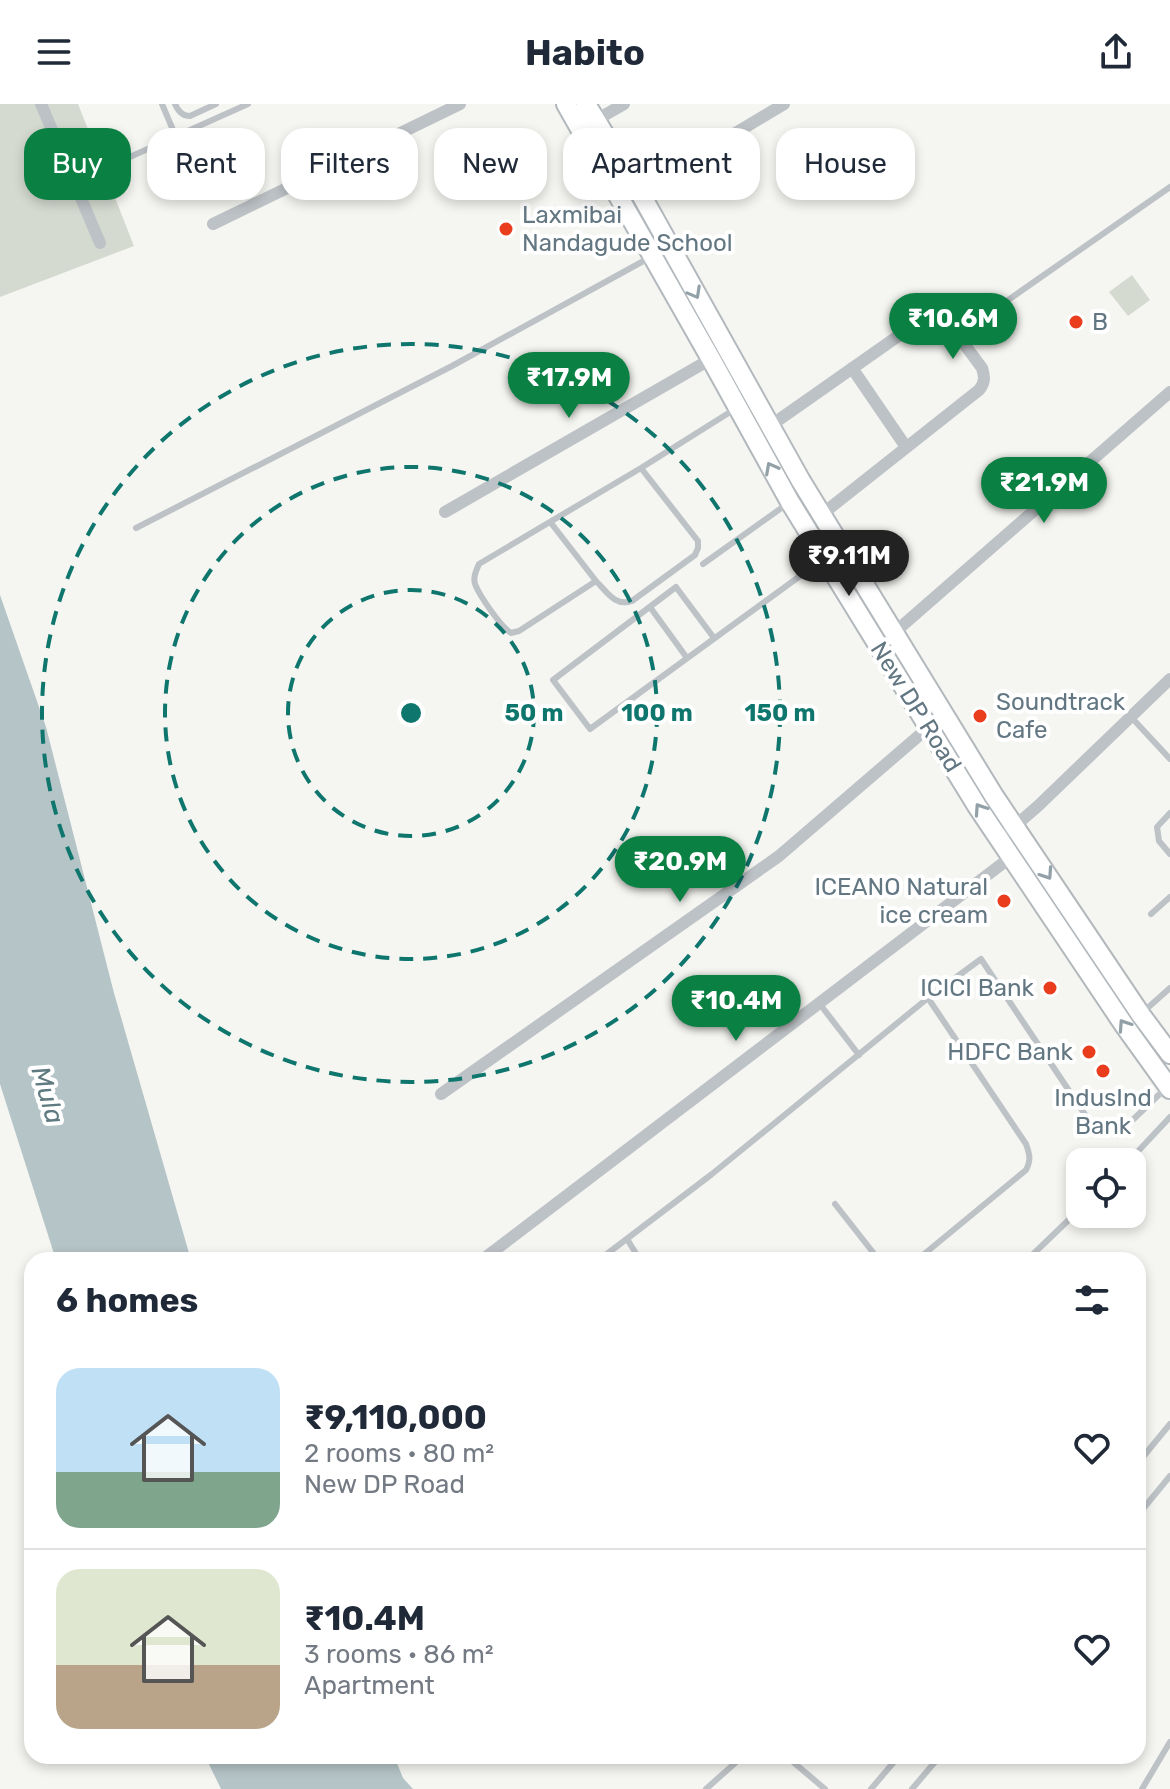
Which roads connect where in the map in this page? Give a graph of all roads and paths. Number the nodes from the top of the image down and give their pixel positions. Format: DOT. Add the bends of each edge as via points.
graph roads {
  1 [pos="41,104"];
  2 [pos="162,104"];
  3 [pos="175,104"];
  4 [pos="216,104"];
  5 [pos="247,104"];
  6 [pos="460,104"];
  7 [pos="566,104"];
  8 [pos="586,104"];
  9 [pos="624,104"];
  10 [pos="784,104"];
  11 [pos="596,120"];
  12 [pos="51,128"];
  13 [pos="172,128"];
  14 [pos="195,128"];
  15 [pos="601,128"];
  16 [pos="744,128"];
  17 [pos="1170,187"];
  18 [pos="82,200"];
  19 [pos="644,200"];
  20 [pos="622,201"];
  21 [pos="213,224"];
  22 [pos="100,243"];
  23 [pos="652,256"];
  24 [pos="1001,305"];
  25 [pos="711,359"];
  26 [pos="852,368"];
  27 [pos="1170,392"];
  28 [pos="738,407"];
  29 [pos="770,426"];
  30 [pos="906,447"];
  31 [pos="641,468"];
  32 [pos="790,502"];
  33 [pos="445,512"];
  34 [pos="821,515"];
  35 [pos="551,523"];
  36 [pos="136,528"];
  37 [pos="825,558"];
  38 [pos="703,564"];
  39 [pos="596,581"];
  40 [pos="650,607"];
  41 [pos="895,632"];
  42 [pos="714,638"];
  43 [pos="687,658"];
  44 [pos="1170,679"];
  45 [pos="1131,717"];
  46 [pos="929,727"];
  47 [pos="1170,759"];
  48 [pos="1170,813"];
  49 [pos="1015,826"];
  50 [pos="1000,839"];
  51 [pos="1170,854"];
  52 [pos="1011,857"];
  53 [pos="1170,897"];
  54 [pos="1151,914"];
  55 [pos="1170,988"];
  56 [pos="928,998"];
  57 [pos="819,1003"];
  58 [pos="1141,1015"];
  59 [pos="1170,1054"];
  60 [pos="859,1055"];
  61 [pos="1169,1087"];
  62 [pos="441,1094"];
  63 [pos="1170,1117"];
  64 [pos="1092,1125"];
  65 [pos="1117,1135"];
  66 [pos="1141,1148"];
  67 [pos="835,1204"];
  68 [pos="1066,1222"];
  69 [pos="627,1239"];
  70 [pos="492,1252"];
  71 [pos="610,1252"];
  72 [pos="635,1252"];
  73 [pos="873,1252"];
  74 [pos="927,1252"];
  75 [pos="1035,1252"];
  76 [pos="1170,1424"];
  77 [pos="1146,1453"];
  78 [pos="1170,1476"];
  79 [pos="1146,1505"];
  80 [pos="1170,1742"];
  81 [pos="734,1764"];
  82 [pos="795,1764"];
  83 [pos="892,1764"];
  84 [pos="933,1764"];
  85 [pos="706,1789"];
  86 [pos="825,1789"];
  87 [pos="871,1789"];
  88 [pos="912,1789"];
  89 [pos="1142,1789"];
  1 -- 12 [label="street"];
  2 -- 13 [label="lane"];
  3 -- 4 [label="lane" via="190,116"];
  5 -- 14 [label="lane"];
  6 -- 21 [label="street"];
  7 -- 20 [label="main road, New DP Road"];
  8 -- 11 [label="main road, New DP Road"];
  9 -- 11 [label="street"];
  10 -- 16 [label="street"];
  11 -- 15 [label="main road, New DP Road"];
  17 -- 24 [label="lane"];
  18 -- 22 [label="street"];
  19 -- 29 [label="main road, New DP Road, one-way"];
  20 -- 23 [label="main road, New DP Road"];
  23 -- 25 [label="main road, New DP Road"];
  23 -- 36 [label="lane" via="452,366"];
  25 -- 28 [label="main road, New DP Road"];
  25 -- 33 [label="street"];
  26 -- 29 [label="street"];
  26 -- 30 [label="street"];
  26 -- 30 [label="street" via="931,316 948,324 982,368 984,384 979,390"];
  27 -- 41 [label="street"];
  28 -- 31 [label="lane"];
  32 -- 28 [label="main road, New DP Road, one-way"];
  29 -- 34 [label="main road, New DP Road"];
  30 -- 34 [label="street"];
  31 -- 35 [label="lane"];
  31 -- 39 [label="lane" via="695,536 698,548 624,604"];
  32 -- 37 [label="main road, New DP Road"];
  32 -- 38 [label="lane"];
  34 -- 41 [label="main road, New DP Road"];
  35 -- 39 [label="lane"];
  35 -- 39 [label="lane" via="479,564 475,586 502,628 519,631"];
  37 -- 42 [label="lane"];
  37 -- 46 [label="main road, New DP Road"];
  40 -- 42 [label="lane" via="676,587"];
  40 -- 43 [label="lane"];
  40 -- 43 [label="lane" via="553,680 590,729"];
  41 -- 49 [label="main road, New DP Road"];
  42 -- 43 [label="lane"];
  44 -- 45 [label="street"];
  45 -- 47 [label="lane"];
  45 -- 49 [label="street"];
  50 -- 46 [label="main road, New DP Road, one-way"];
  46 -- 62 [label="street" via="779,856"];
  48 -- 51 [label="lane" via="1157,827 1159,841"];
  49 -- 50 [label="street"];
  49 -- 58 [label="main road, New DP Road, one-way"];
  50 -- 52 [label="main road, New DP Road"];
  52 -- 57 [label="street"];
  61 -- 52 [label="main road, New DP Road, one-way"];
  53 -- 54 [label="lane"];
  55 -- 58 [label="lane"];
  56 -- 60 [label="lane"];
  56 -- 64 [label="lane" via="981,959"];
  56 -- 74 [label="lane" via="1026,1144 1030,1162"];
  57 -- 60 [label="lane"];
  57 -- 70 [label="street"];
  58 -- 59 [label="main road, New DP Road"];
  60 -- 69 [label="lane"];
  61 -- 65 [label="lane"];
  63 -- 66 [label="lane"];
  67 -- 73 [label="lane"];
  68 -- 75 [label="lane"];
  69 -- 71 [label="lane"];
  69 -- 72 [label="lane"];
  76 -- 77 [label="lane"];
  78 -- 79 [label="lane"];
  80 -- 89 [label="lane"];
  81 -- 85 [label="lane"];
  82 -- 86 [label="lane"];
  83 -- 87 [label="lane"];
  84 -- 88 [label="lane"];
}
